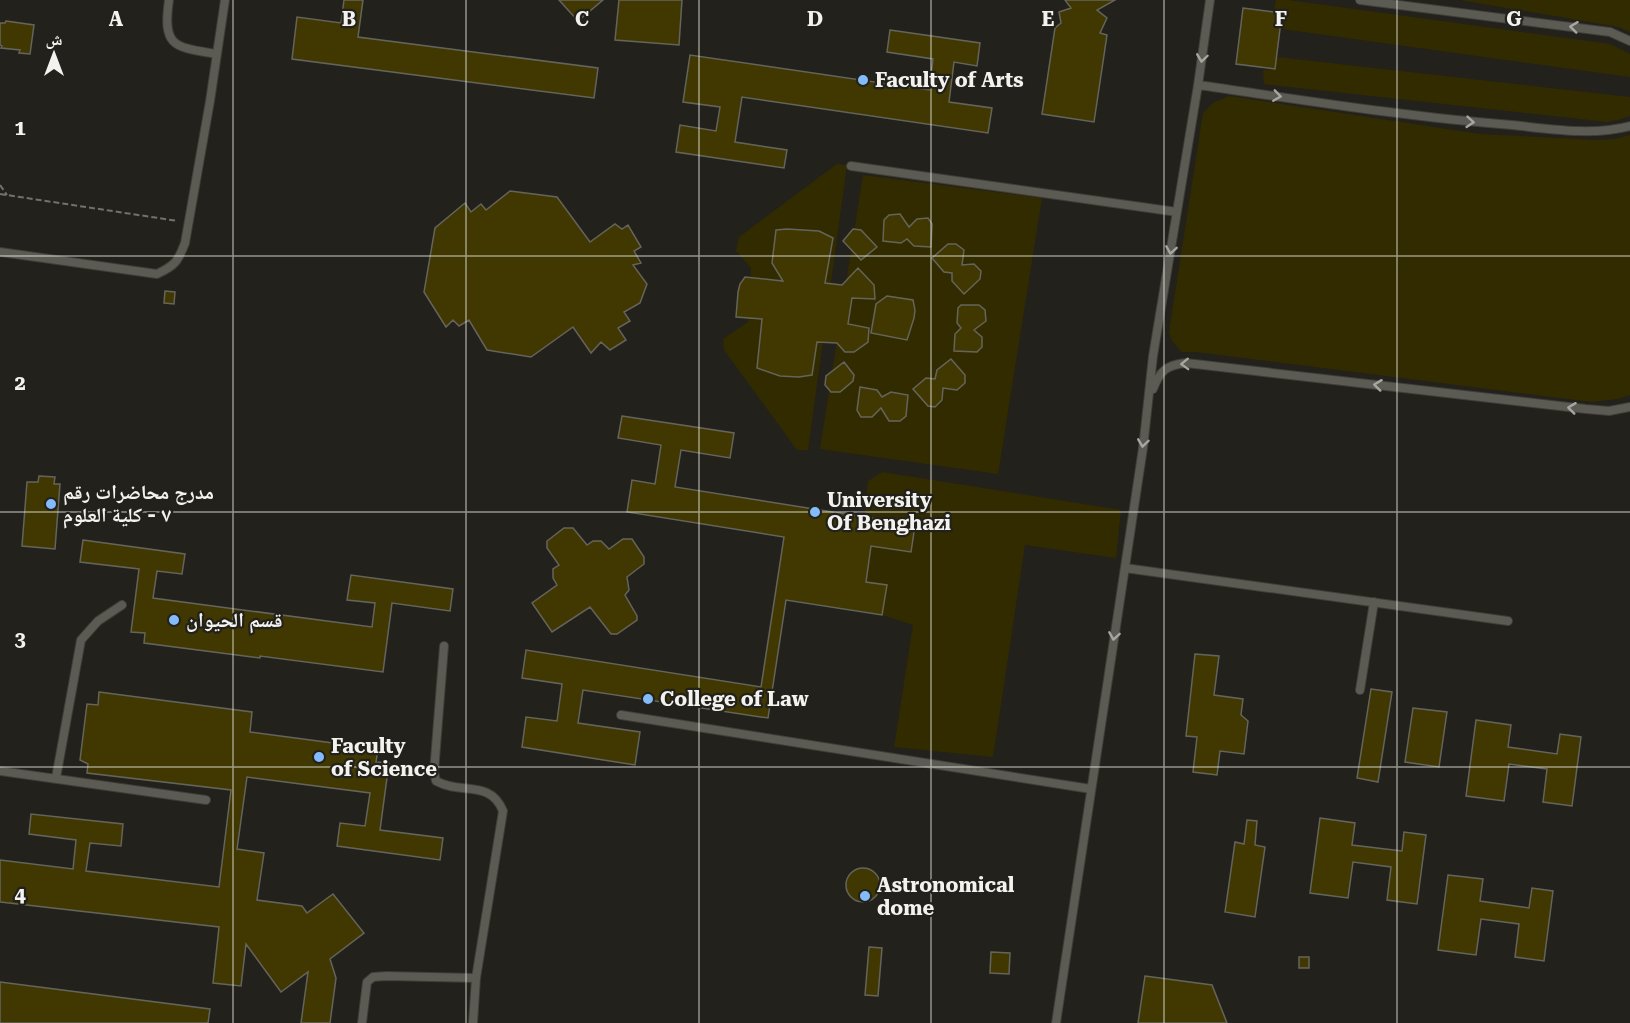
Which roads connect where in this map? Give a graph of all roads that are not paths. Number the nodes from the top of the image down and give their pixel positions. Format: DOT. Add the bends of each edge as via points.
graph roads {
  1 [pos="169,0"];
  2 [pos="225,0"];
  3 [pos="1210,0"];
  4 [pos="1360,0"];
  5 [pos="1630,41"];
  6 [pos="217,54"];
  7 [pos="1198,85"];
  8 [pos="1630,126"];
  9 [pos="851,166"];
  10 [pos="1177,212"];
  11 [pos="0,252"];
  12 [pos="1149,399"];
  13 [pos="1630,407"];
  14 [pos="1125,568"];
  15 [pos="1374,602"];
  16 [pos="122,605"];
  17 [pos="1508,621"];
  18 [pos="444,646"];
  19 [pos="1360,690"];
  20 [pos="621,714"];
  21 [pos="0,771"];
  22 [pos="56,778"];
  23 [pos="1091,789"];
  24 [pos="206,800"];
  25 [pos="476,978"];
  26 [pos="362,1023"];
  27 [pos="473,1023"];
  28 [pos="1056,1023"];
  1 -- 6 [label="lane" via="166,20 172,39 180,47"];
  2 -- 6 [label="lane"];
  3 -- 7 [label="lane, one-way"];
  5 -- 4 [label="lane, one-way" via="1610,32"];
  6 -- 11 [label="lane" via="185,243 171,268 158,274"];
  7 -- 8 [label="lane, one-way" via="1443,120 1574,130"];
  7 -- 10 [label="lane"];
  9 -- 10 [label="lane"];
  10 -- 12 [label="lane, one-way"];
  13 -- 12 [label="lane, one-way" via="1586,410 1186,363 1165,369"];
  12 -- 14 [label="lane, one-way"];
  14 -- 15 [label="lane"];
  14 -- 23 [label="lane, one-way"];
  15 -- 17 [label="lane"];
  15 -- 19 [label="lane"];
  16 -- 22 [label="lane" via="98,621 81,640"];
  18 -- 25 [label="lane" via="436,781 444,786 488,792 499,801 503,811"];
  20 -- 23 [label="lane"];
  21 -- 22 [label="lane"];
  22 -- 24 [label="lane"];
  23 -- 28 [label="lane"];
  25 -- 26 [label="lane" via="374,977 367,982"];
  25 -- 27 [label="lane"];
}
